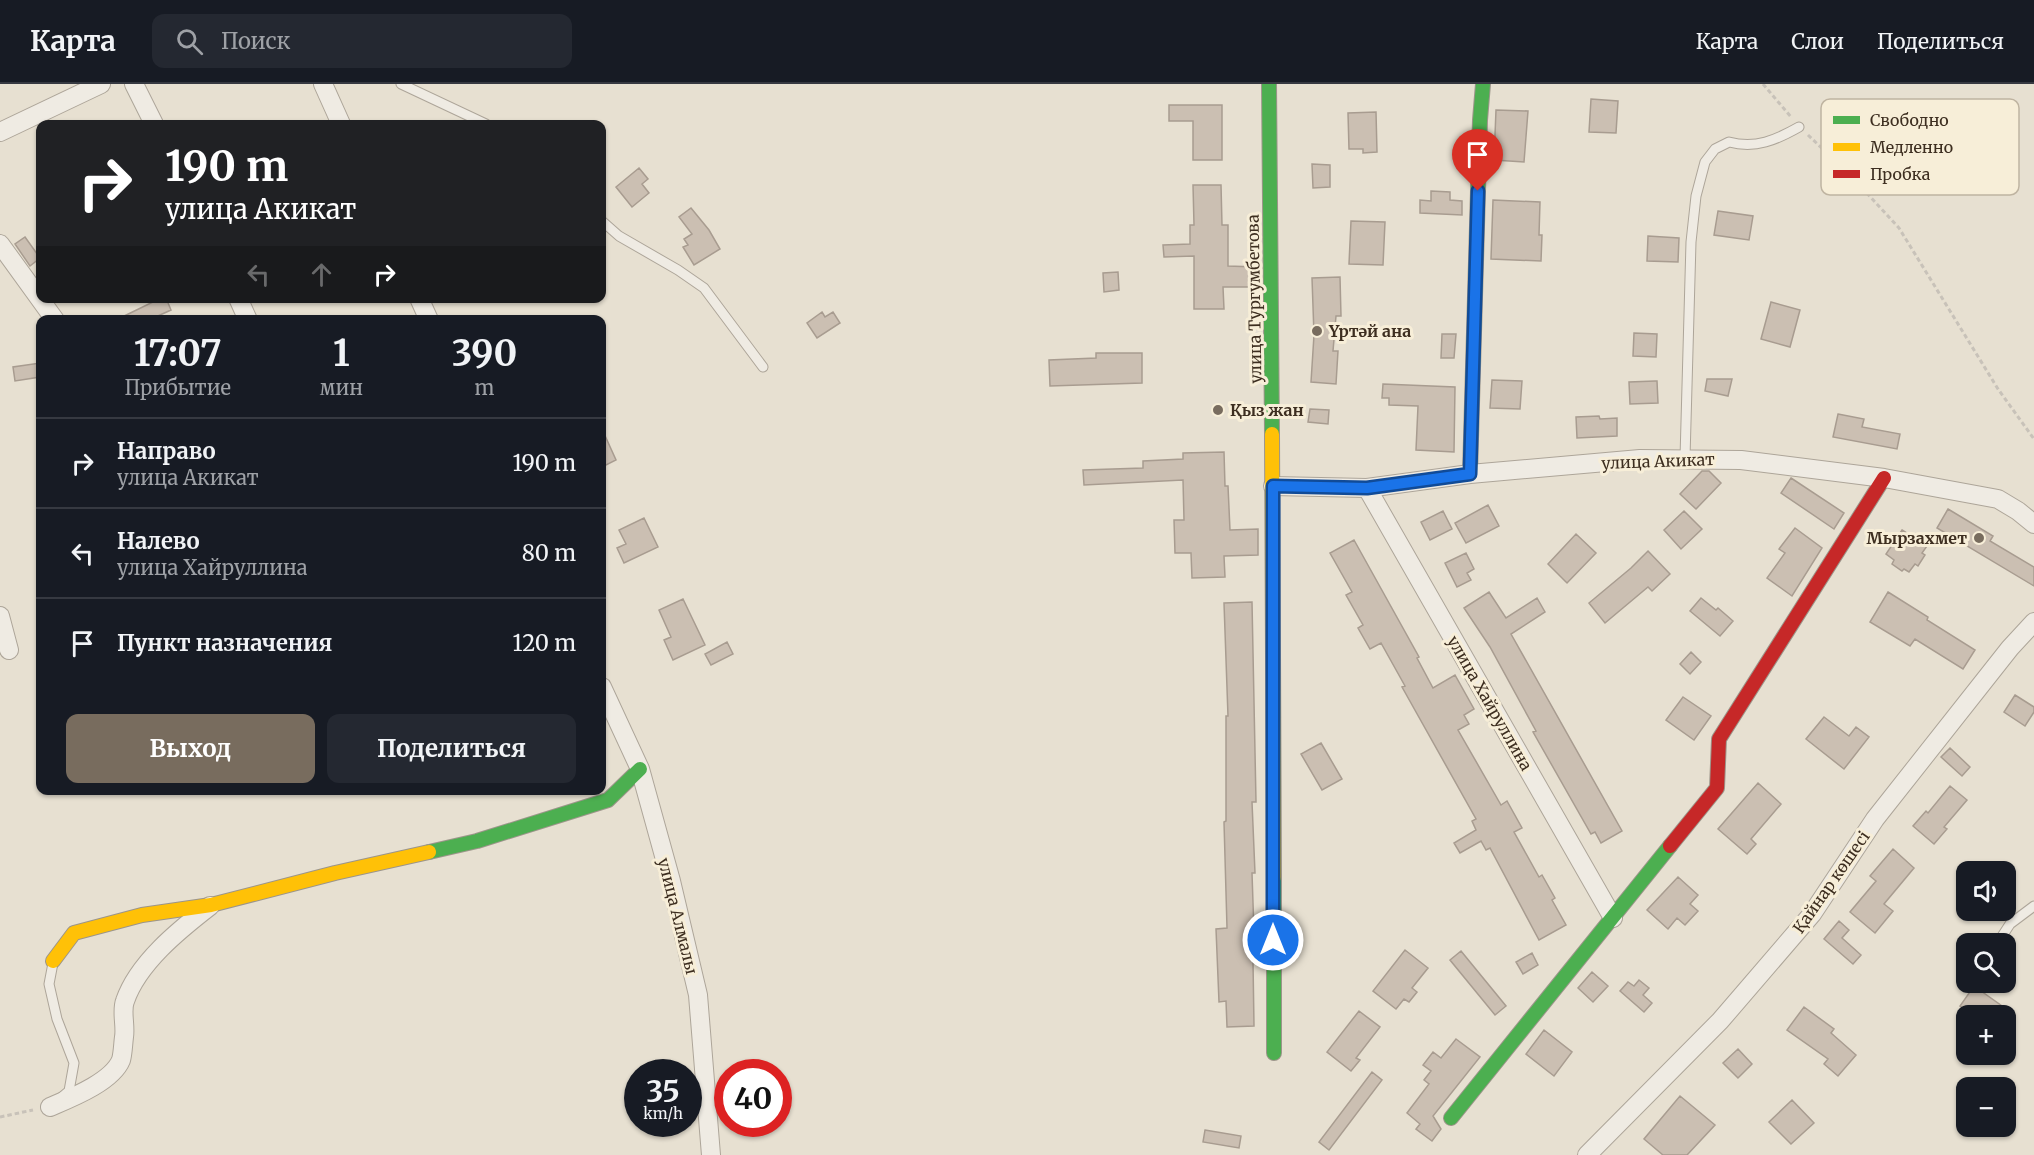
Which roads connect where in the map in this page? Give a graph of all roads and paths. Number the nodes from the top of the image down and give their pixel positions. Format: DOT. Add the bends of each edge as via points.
graph roads {
  1 [pos="101,84"];
  2 [pos="134,84"];
  3 [pos="323,84"];
  4 [pos="401,84"];
  5 [pos="1269,84"];
  6 [pos="1483,84"];
  7 [pos="1763,84"];
  8 [pos="152,120"];
  9 [pos="339,120"];
  10 [pos="478,120"];
  11 [pos="1799,126"];
  12 [pos="0,132"];
  13 [pos="1821,147"];
  14 [pos="1869,195"];
  15 [pos="606,225"];
  16 [pos="0,244"];
  17 [pos="36,294"];
  18 [pos="763,367"];
  19 [pos="2034,439"];
  20 [pos="1685,458"];
  21 [pos="1470,474"];
  22 [pos="1884,478"];
  23 [pos="1273,486"];
  24 [pos="1367,488"];
  25 [pos="2034,524"];
  26 [pos="0,616"];
  27 [pos="2034,622"];
  28 [pos="9,650"];
  29 [pos="606,696"];
  30 [pos="640,769"];
  31 [pos="211,905"];
  32 [pos="2034,906"];
  33 [pos="1613,918"];
  34 [pos="2004,933"];
  35 [pos="53,961"];
  36 [pos="1274,1053"];
  37 [pos="50,1107"];
  38 [pos="0,1117"];
  39 [pos="1451,1118"];
  40 [pos="711,1155"];
  41 [pos="1587,1155"];
  1 -- 12 [label="street"];
  2 -- 8 [label="street"];
  3 -- 9 [label="street"];
  4 -- 10 [label="lane"];
  5 -- 23 [label="street, улица Тургумбетова"];
  6 -- 21 [label="street"];
  7 -- 11 [label="path"];
  11 -- 13 [label="path"];
  11 -- 20 [label="lane" via="1775,140 1743,146 1729,142 1715,149 1705,162 1696,196 1691,242"];
  14 -- 19 [label="path" via="1899,228 1998,389"];
  15 -- 18 [label="lane" via="704,288"];
  16 -- 17 [label="street"];
  20 -- 21 [label="street, улица Акикат"];
  20 -- 22 [label="street, улица Акикат" via="1742,460"];
  21 -- 24 [label="street, улица Акикат"];
  22 -- 25 [label="street, улица Акикат" via="1998,499"];
  22 -- 33 [label="street" via="1719,739 1717,788"];
  23 -- 24 [label="street, улица Акикат"];
  23 -- 36 [label="street, улица Тургумбетова"];
  24 -- 33 [label="street, улица Хайруллина"];
  26 -- 28 [label="street"];
  27 -- 41 [label="street, Қайнар көшесі" via="1875,819 1812,914 1720,1021"];
  29 -- 30 [label="street, улица Алмалы"];
  30 -- 31 [label="street" via="608,800 477,841"];
  30 -- 40 [label="street, улица Алмалы" via="698,995"];
  31 -- 35 [label="street" via="142,915 74,933"];
  31 -- 37 [label="street" via="176,933 143,968 124,1002 120,1061 107,1077"];
  32 -- 34 [label="lane"];
  33 -- 39 [label="street"];
  35 -- 37 [label="lane" via="49,984 57,1019 75,1063 69,1091"];
  37 -- 38 [label="path"];
}
